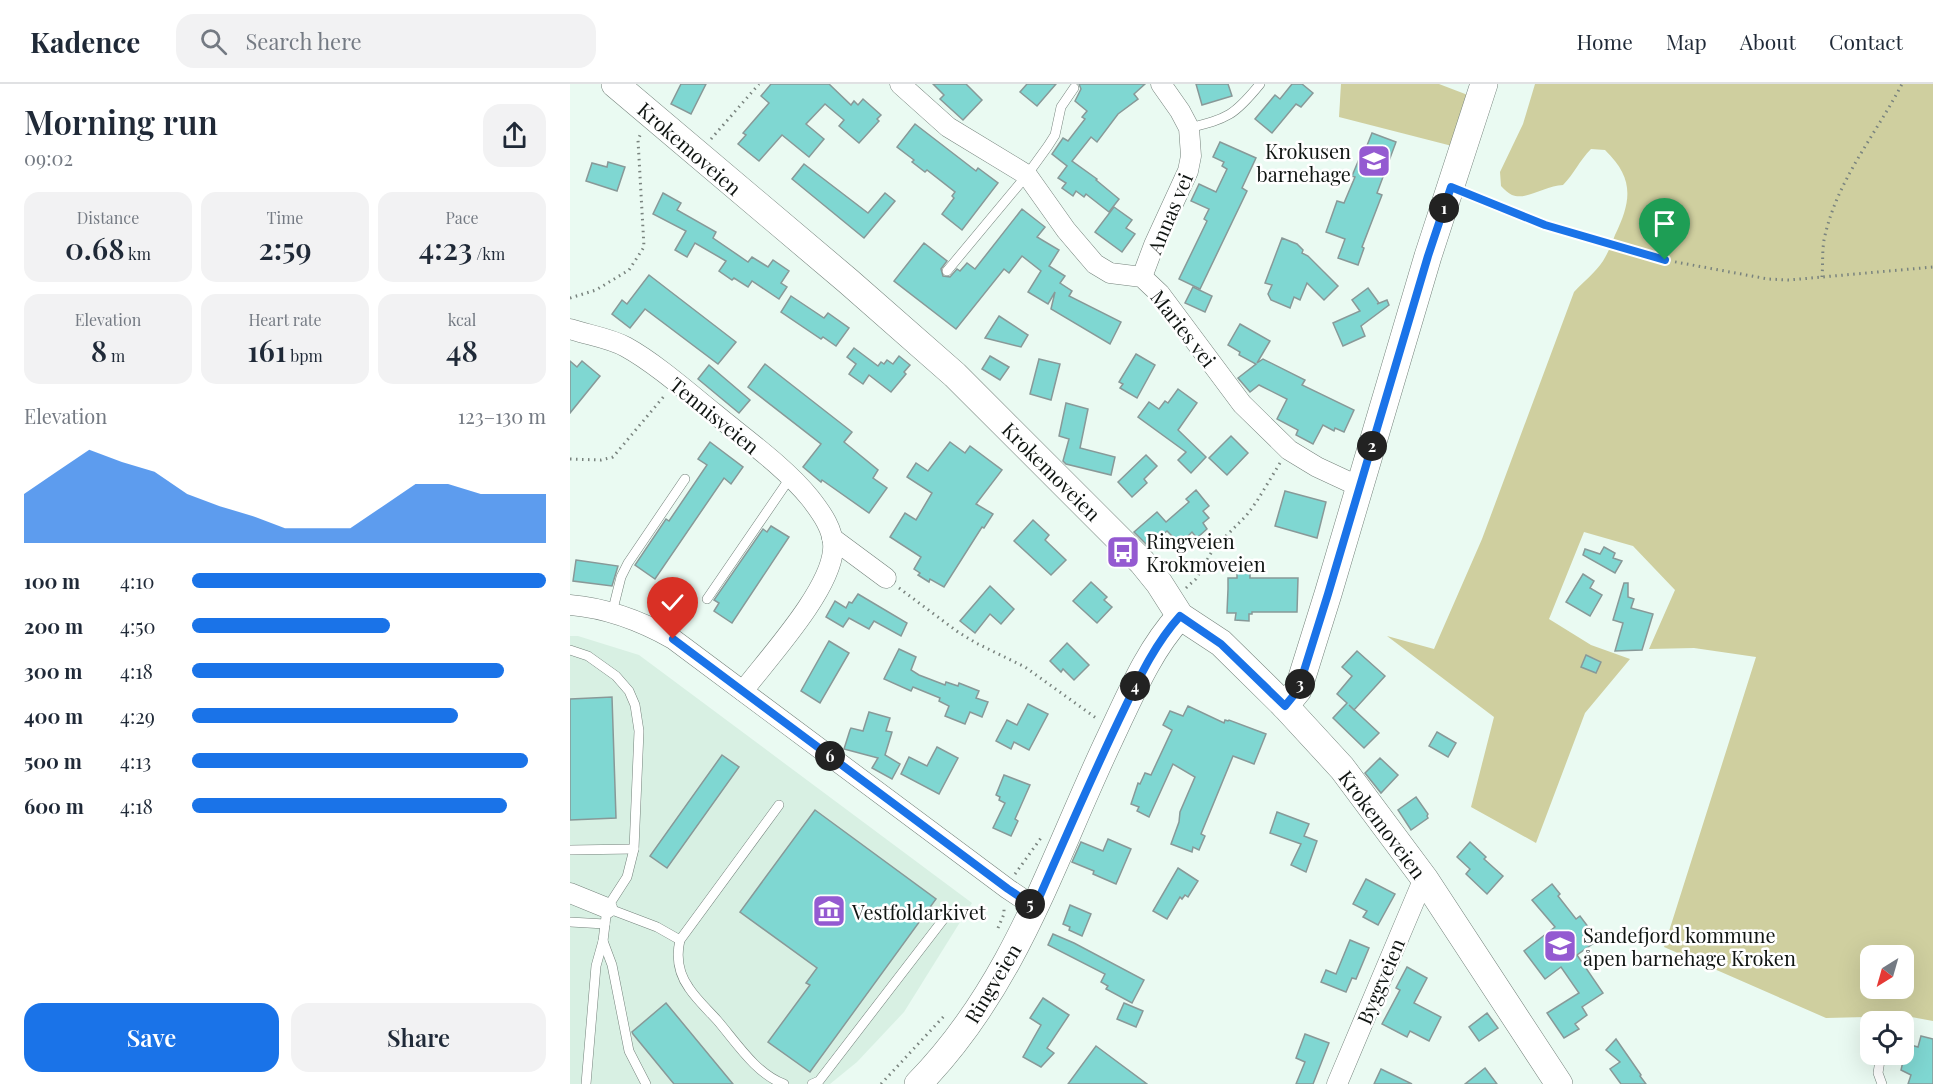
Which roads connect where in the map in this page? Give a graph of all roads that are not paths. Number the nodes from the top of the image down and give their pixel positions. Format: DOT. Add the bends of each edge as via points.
graph roads {
  1 [pos="615,84"];
  2 [pos="900,84"];
  3 [pos="1161,84"];
  4 [pos="1260,84"];
  5 [pos="1484,84"];
  6 [pos="1074,88"];
  7 [pos="1189,128"];
  8 [pos="1027,175"];
  9 [pos="947,271"];
  10 [pos="1142,277"];
  11 [pos="570,329"];
  12 [pos="790,478"];
  13 [pos="685,479"];
  14 [pos="1360,487"];
  15 [pos="832,538"];
  16 [pos="886,578"];
  17 [pos="707,599"];
  18 [pos="1181,603"];
  19 [pos="570,605"];
  20 [pos="612,613"];
  21 [pos="570,650"];
  22 [pos="743,691"];
  23 [pos="1285,706"];
  24 [pos="779,804"];
  25 [pos="634,849"];
  26 [pos="570,850"];
  27 [pos="1424,878"];
  28 [pos="570,893"];
  29 [pos="1035,907"];
  30 [pos="949,912"];
  31 [pos="606,916"];
  32 [pos="570,922"];
  33 [pos="680,940"];
  34 [pos="603,941"];
  35 [pos="1879,1065"];
  36 [pos="586,1084"];
  37 [pos="646,1084"];
  38 [pos="784,1084"];
  39 [pos="812,1084"];
  40 [pos="918,1084"];
  41 [pos="1337,1084"];
  42 [pos="1559,1084"];
  43 [pos="1882,1084"];
  1 -- 18 [label="main road, Krokemoveien" via="955,375"];
  2 -- 8 [label="street, Maries vei" via="948,127"];
  3 -- 7 [label="street, Annas vei"];
  4 -- 7 [label="lane" via="1232,114"];
  5 -- 14 [label="main road"];
  6 -- 8 [label="lane" via="1060,107 1054,135"];
  7 -- 10 [label="street, Annas vei" via="1188,171"];
  8 -- 9 [label="lane"];
  8 -- 10 [label="street, Maries vei" via="1095,264 1110,273"];
  10 -- 14 [label="street, Maries vei" via="1160,294 1242,404 1289,450"];
  11 -- 12 [label="street, Tennisveien" via="626,347 675,382"];
  12 -- 15 [label="street, Tennisveien" via="823,515"];
  12 -- 17 [label="lane"];
  13 -- 20 [label="lane" via="628,563"];
  14 -- 23 [label="main road" via="1298,690"];
  15 -- 16 [label="street, Tennisveien"];
  15 -- 22 [label="street, Tennisveien" via="830,570 814,598"];
  18 -- 23 [label="main road, Krokemoveien"];
  18 -- 29 [label="main road, Ringveien" via="1098,764"];
  19 -- 20 [label="street"];
  20 -- 22 [label="street" via="673,639"];
  21 -- 25 [label="lane" via="588,656 616,676 635,705 639,731"];
  22 -- 29 [label="street"];
  23 -- 27 [label="main road, Krokemoveien" via="1342,768"];
  24 -- 33 [label="lane"];
  25 -- 26 [label="lane"];
  25 -- 31 [label="lane" via="627,877"];
  27 -- 41 [label="street, Byggveien"];
  27 -- 42 [label="main road, Krokemoveien"];
  28 -- 31 [label="street"];
  29 -- 40 [label="main road, Ringveien" via="990,993 952,1046"];
  30 -- 39 [label="lane" via="819,1082"];
  31 -- 32 [label="lane"];
  31 -- 33 [label="lane" via="657,927"];
  31 -- 34 [label="lane"];
  33 -- 38 [label="lane" via="677,954 689,988 760,1069"];
  34 -- 36 [label="lane" via="596,966"];
  34 -- 37 [label="lane" via="612,965 629,1051"];
  35 -- 43 [label="lane"];
}
